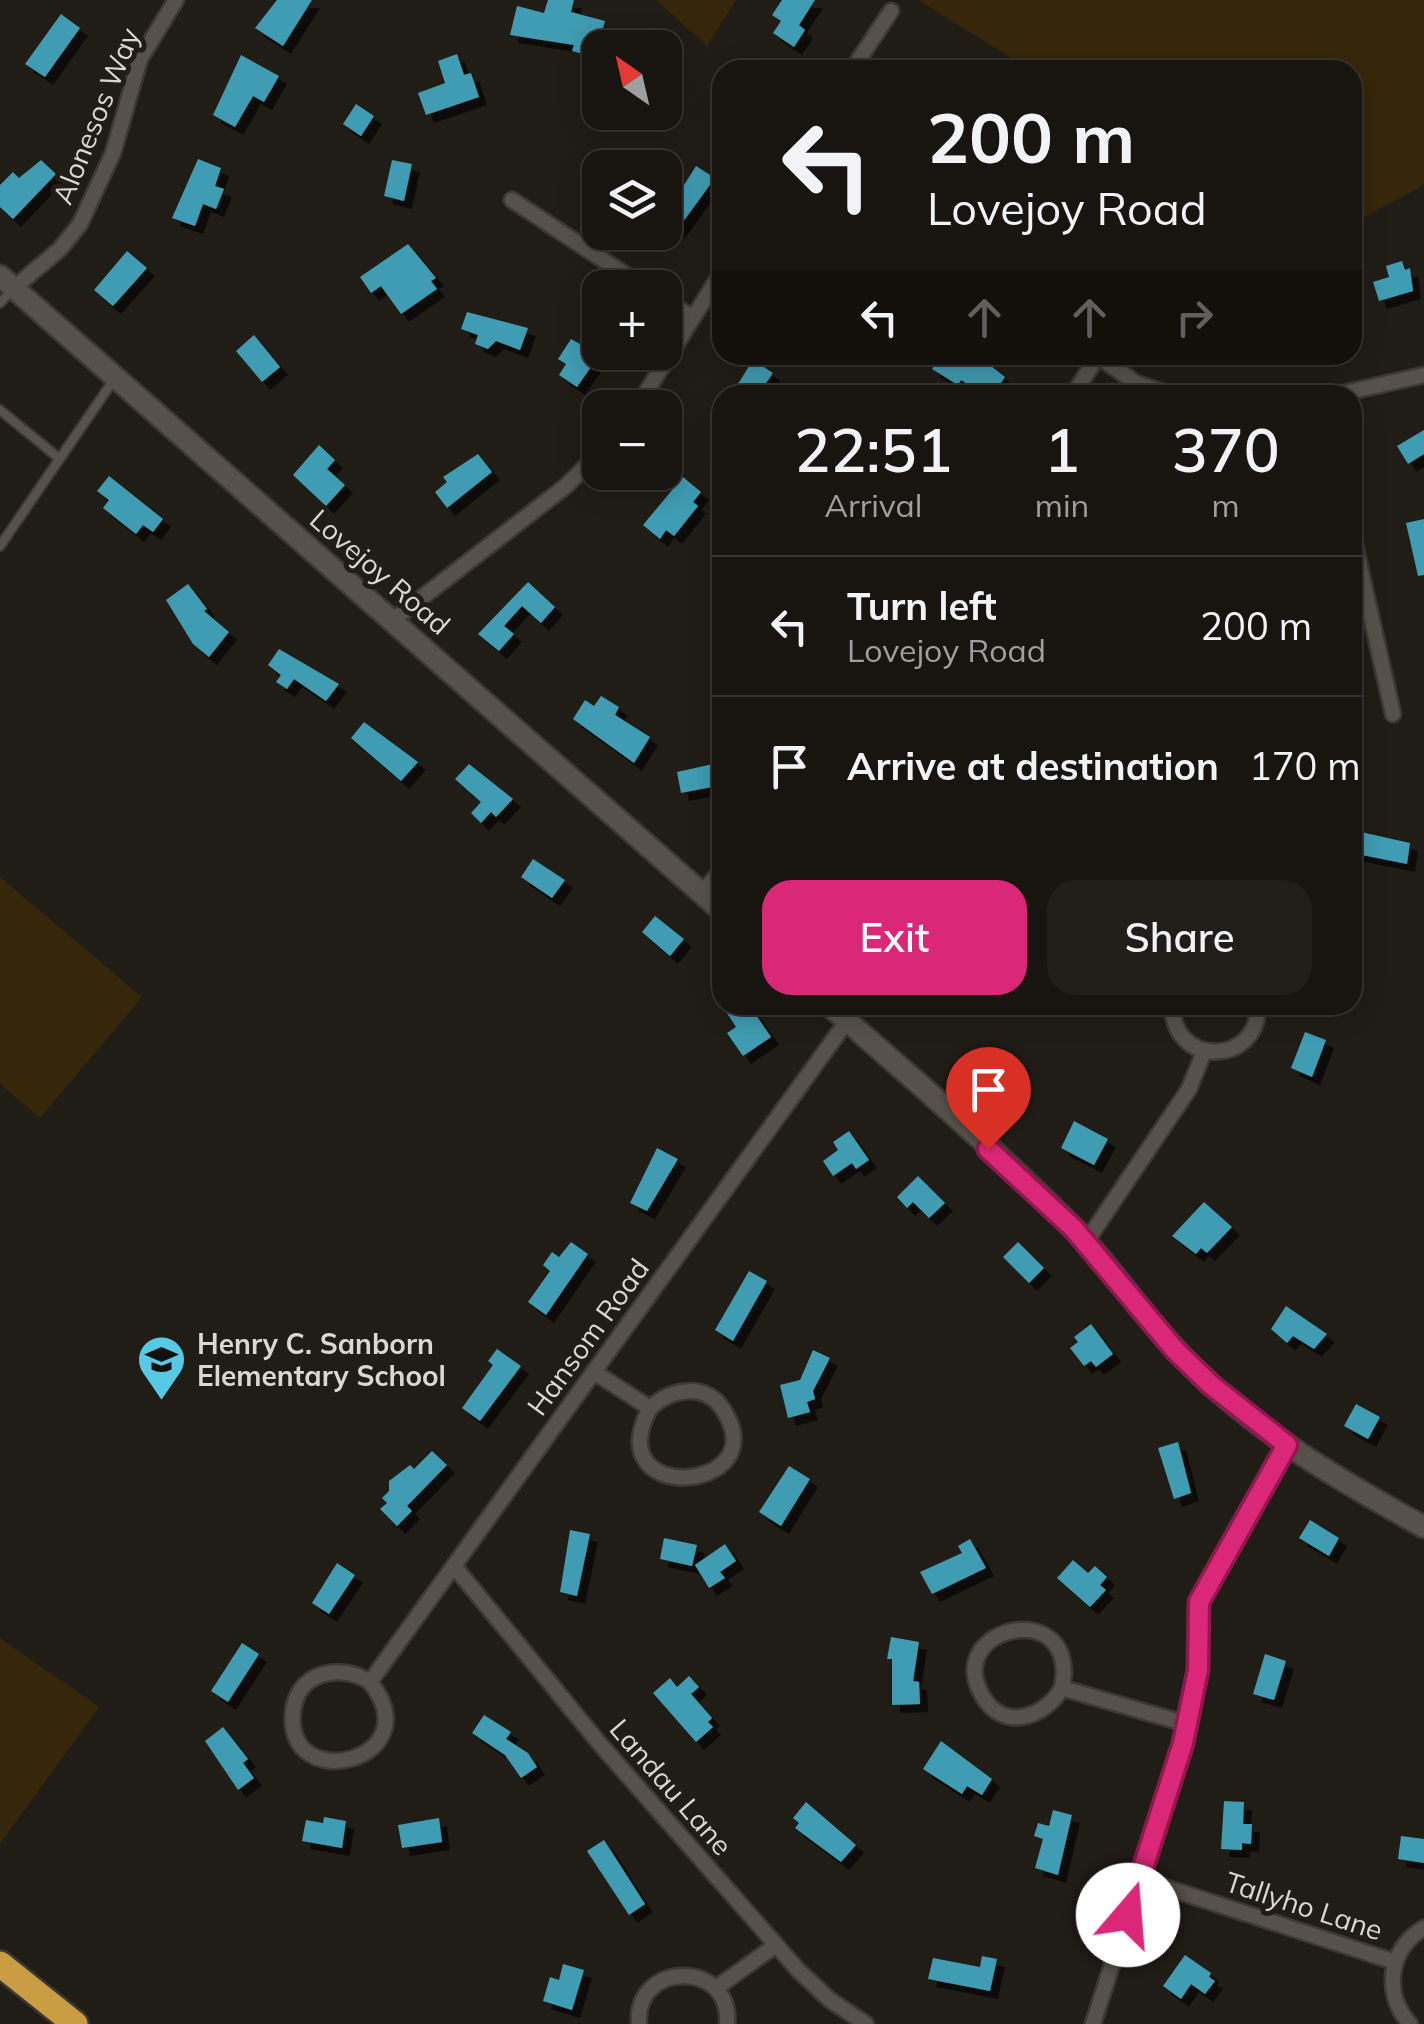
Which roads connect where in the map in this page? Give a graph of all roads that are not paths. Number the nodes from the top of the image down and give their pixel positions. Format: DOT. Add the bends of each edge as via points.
graph roads {
  1 [pos="176,0"];
  2 [pos="894,5"];
  3 [pos="858,60"];
  4 [pos="512,200"];
  5 [pos="619,270"];
  6 [pos="712,288"];
  7 [pos="5,289"];
  8 [pos="682,311"];
  9 [pos="693,318"];
  10 [pos="1110,365"];
  11 [pos="1424,375"];
  12 [pos="116,377"];
  13 [pos="1142,385"];
  14 [pos="1362,389"];
  15 [pos="647,390"];
  16 [pos="0,410"];
  17 [pos="60,459"];
  18 [pos="582,470"];
  19 [pos="0,546"];
  20 [pos="1362,575"];
  21 [pos="393,620"];
  22 [pos="1394,714"];
  23 [pos="712,881"];
  24 [pos="702,892"];
  25 [pos="712,902"];
  26 [pos="840,1015"];
  27 [pos="1176,1015"];
  28 [pos="1256,1015"];
  29 [pos="847,1021"];
  30 [pos="1204,1052"];
  31 [pos="1086,1242"];
  32 [pos="594,1372"];
  33 [pos="650,1408"];
  34 [pos="1287,1445"];
  35 [pos="1424,1527"];
  36 [pos="454,1566"];
  37 [pos="370,1682"];
  38 [pos="1062,1688"];
  39 [pos="1187,1724"];
  40 [pos="1140,1878"];
  41 [pos="1424,1928"];
  42 [pos="776,1945"];
  43 [pos="1395,1962"];
  44 [pos="0,1964"];
  45 [pos="716,1988"];
  46 [pos="76,2024"];
  47 [pos="639,2024"];
  48 [pos="727,2024"];
  49 [pos="866,2024"];
  50 [pos="1093,2024"];
  51 [pos="1410,2024"];
  1 -- 7 [label="street, Alonesos Way" via="140,59 113,153 80,224 60,249"];
  2 -- 3 [label="street"];
  4 -- 5 [label="street"];
  6 -- 9 [label="street"];
  7 -- 12 [label="main road, Lovejoy Road"];
  8 -- 9 [label="street"];
  9 -- 15 [label="street"];
  10 -- 13 [label="street"];
  11 -- 14 [label="street"];
  12 -- 17 [label="lane"];
  12 -- 21 [label="main road, Lovejoy Road"];
  16 -- 17 [label="lane"];
  17 -- 19 [label="lane"];
  18 -- 21 [label="street"];
  20 -- 22 [label="street"];
  21 -- 24 [label="main road, Lovejoy Road"];
  23 -- 24 [label="street"];
  24 -- 25 [label="main road, Lovejoy Road"];
  26 -- 29 [label="main road"];
  27 -- 30 [label="street" via="1182,1037"];
  28 -- 30 [label="street" via="1242,1044"];
  29 -- 31 [label="main road"];
  29 -- 32 [label="street, Hansom Road"];
  30 -- 31 [label="street" via="1196,1078"];
  31 -- 34 [label="main road" via="1175,1350"];
  32 -- 33 [label="street"];
  32 -- 36 [label="street, Hansom Road"];
  33 -- 33 [label="street" via="687,1390 714,1399 730,1422 721,1464 695,1480 652,1466 640,1437"];
  34 -- 35 [label="main road"];
  34 -- 39 [label="street" via="1199,1602 1198,1670"];
  36 -- 37 [label="street, Hansom Road"];
  36 -- 42 [label="street, Landau Lane"];
  37 -- 37 [label="street" via="385,1708 385,1724 370,1750 343,1763 302,1746 292,1717 313,1678 342,1670"];
  38 -- 38 [label="street" via="1063,1659 1045,1636 1017,1628 990,1640 976,1666 981,1694 1016,1718 1044,1711"];
  38 -- 39 [label="street"];
  39 -- 40 [label="street"];
  40 -- 43 [label="street, Tallyho Lane"];
  40 -- 50 [label="street"];
  41 -- 43 [label="street, Tallyho Lane"];
  42 -- 45 [label="street"];
  42 -- 49 [label="street, Landau Lane" via="830,2000"];
  43 -- 51 [label="street, Tallyho Lane" via="1394,1999"];
  44 -- 46 [label="highway"];
  45 -- 47 [label="street" via="690,1974 662,1980 642,2001"];
  45 -- 48 [label="street"];
}
